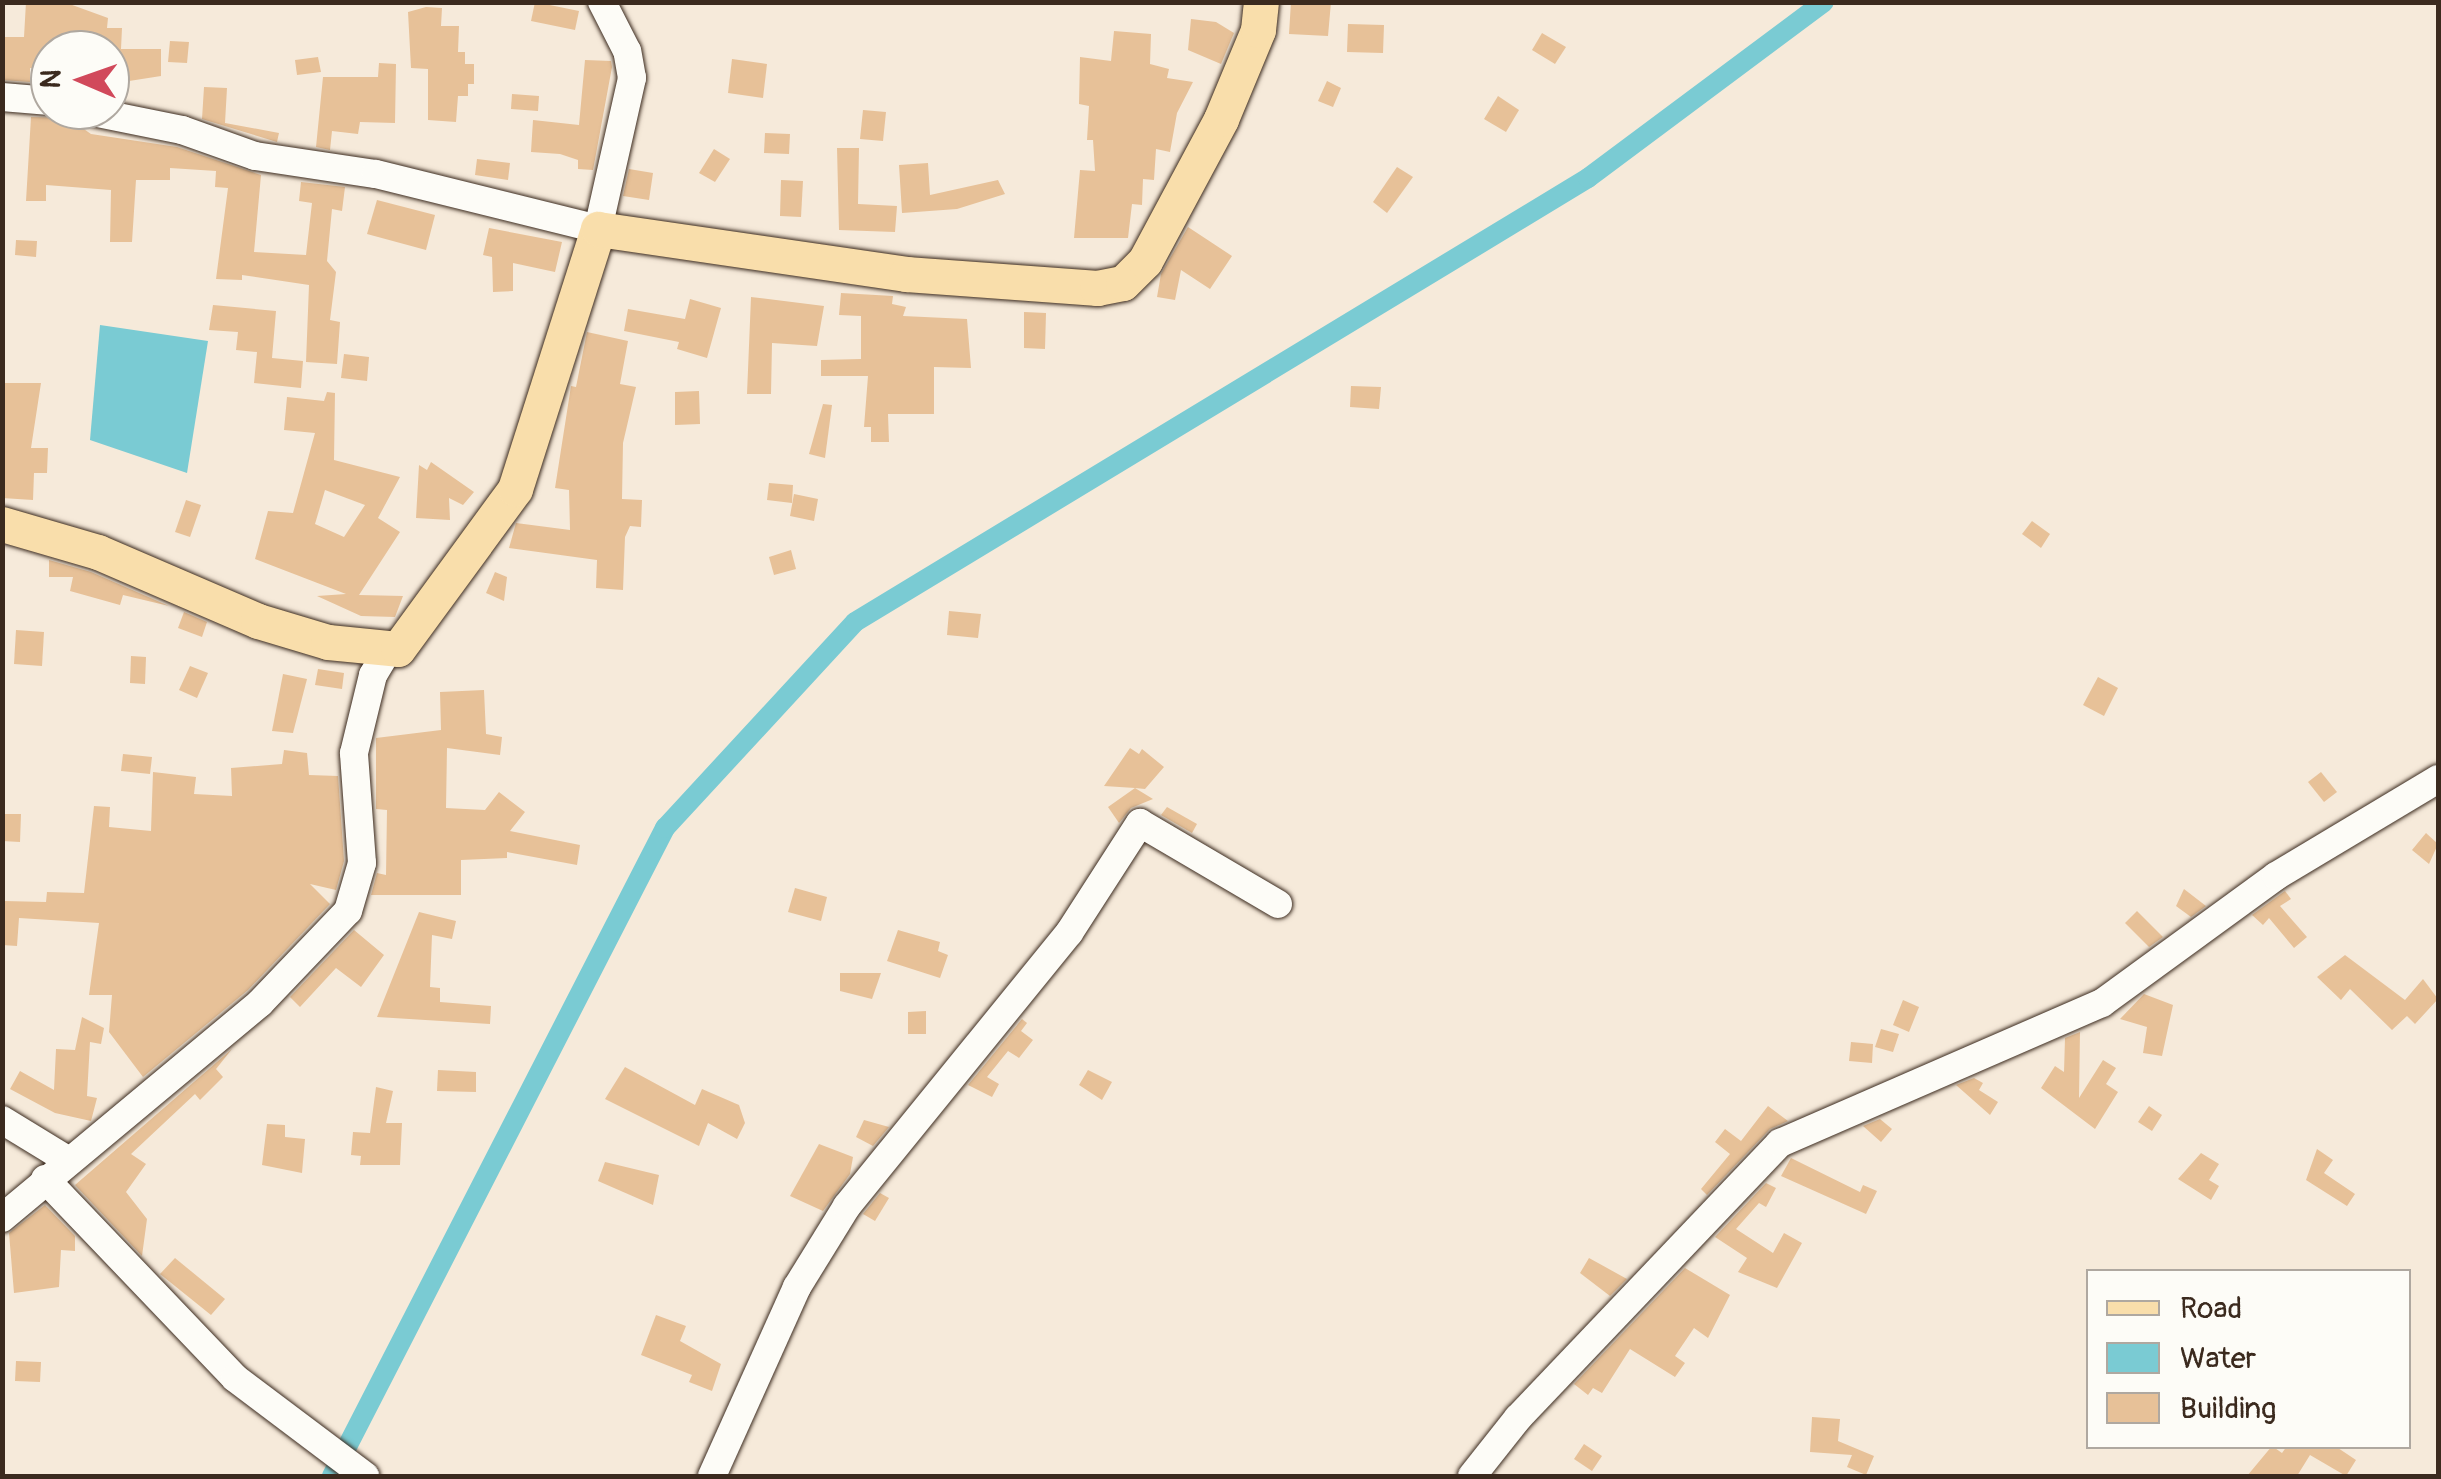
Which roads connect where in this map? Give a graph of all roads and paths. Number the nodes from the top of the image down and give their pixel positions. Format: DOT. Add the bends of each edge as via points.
graph roads {
  1 [pos="602,2"];
  2 [pos="1261,2"];
  3 [pos="2,97"];
  4 [pos="30,99"];
  5 [pos="130,119"];
  6 [pos="598,229"];
  7 [pos="2,524"];
  8 [pos="387,652"];
  9 [pos="2438,779"];
  10 [pos="1278,904"];
  11 [pos="2,1120"];
  12 [pos="66,1159"];
  13 [pos="45,1178"];
  14 [pos="2,1218"];
  15 [pos="365,1476"];
  16 [pos="712,1476"];
  17 [pos="1472,1476"];
  1 -- 6 [label="street" via="627,51 632,78"];
  2 -- 6 [label="main road" via="1258,30 1221,119 1145,260 1123,283 1097,288 906,274"];
  3 -- 4 [label="street"];
  5 -- 6 [label="street" via="255,156 376,174"];
  6 -- 8 [label="main road" via="516,490 457,563 408,641"];
  7 -- 8 [label="main road" via="98,552 258,621"];
  8 -- 12 [label="street" via="374,675 354,753 362,863 348,911 260,1003"];
  9 -- 17 [label="street" via="2276,876 2102,1004 1780,1143 1518,1418"];
  10 -- 16 [label="street" via="1140,823 1069,934 847,1206 798,1286"];
  11 -- 12 [label="street"];
  12 -- 13 [label="street"];
  13 -- 14 [label="street"];
  13 -- 15 [label="street" via="235,1378"];
}
